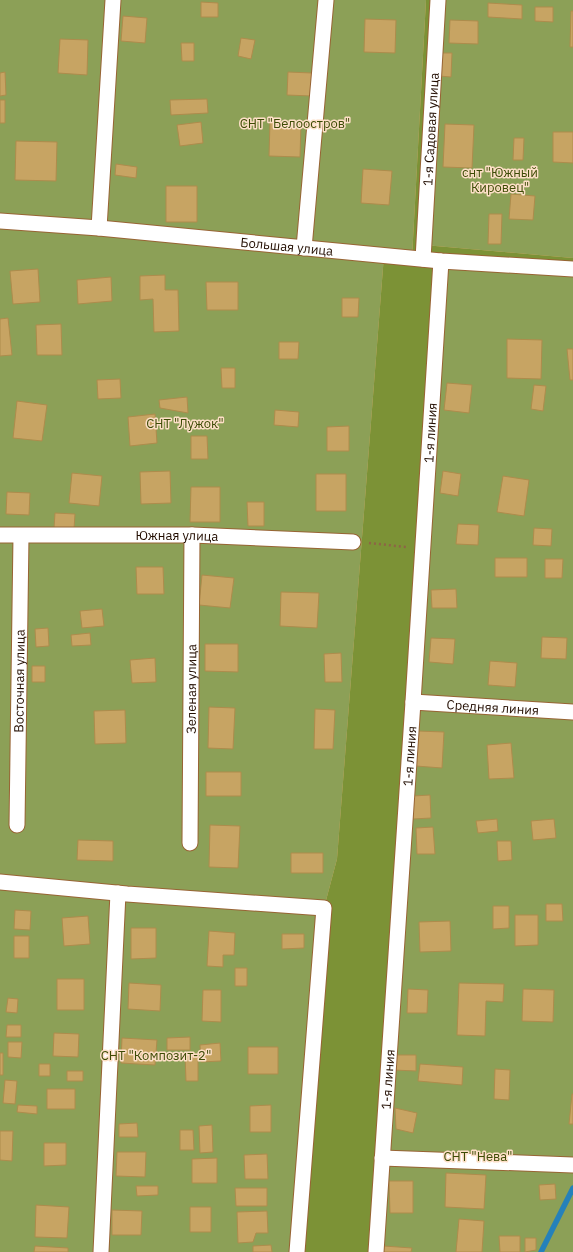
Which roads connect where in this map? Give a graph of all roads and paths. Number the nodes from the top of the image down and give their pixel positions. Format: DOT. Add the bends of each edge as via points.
graph roads {
  1 [pos="113,0"];
  2 [pos="326,0"];
  3 [pos="438,0"];
  4 [pos="0,221"];
  5 [pos="99,228"];
  6 [pos="304,248"];
  7 [pos="423,259"];
  8 [pos="441,261"];
  9 [pos="573,269"];
  10 [pos="0,535"];
  11 [pos="192,535"];
  12 [pos="21,536"];
  13 [pos="353,542"];
  14 [pos="423,548"];
  15 [pos="413,702"];
  16 [pos="573,712"];
  17 [pos="17,825"];
  18 [pos="190,843"];
  19 [pos="0,882"];
  20 [pos="118,893"];
  21 [pos="382,1158"];
  22 [pos="572,1165"];
  23 [pos="101,1252"];
  24 [pos="297,1252"];
  25 [pos="376,1252"];
  1 -- 5 [label="street"];
  2 -- 6 [label="street"];
  3 -- 7 [label="street, 1-я Садовая улица"];
  4 -- 5 [label="street, Большая улица"];
  5 -- 6 [label="street, Большая улица"];
  6 -- 7 [label="street, Большая улица"];
  7 -- 8 [label="street, Большая улица"];
  8 -- 9 [label="street, Большая улица"];
  8 -- 14 [label="street, 1-я линия"];
  10 -- 12 [label="street, Южная улица"];
  11 -- 12 [label="street, Южная улица"];
  11 -- 13 [label="street, Южная улица"];
  11 -- 18 [label="street, Зеленая улица"];
  12 -- 17 [label="street, Восточная улица"];
  13 -- 14 [label="path"];
  14 -- 15 [label="street, 1-я линия"];
  15 -- 16 [label="street, Средняя линия"];
  15 -- 21 [label="street, 1-я линия"];
  19 -- 20 [label="street"];
  20 -- 23 [label="street"];
  20 -- 24 [label="street" via="324,908"];
  21 -- 22 [label="street"];
  21 -- 25 [label="street, 1-я линия"];
}
